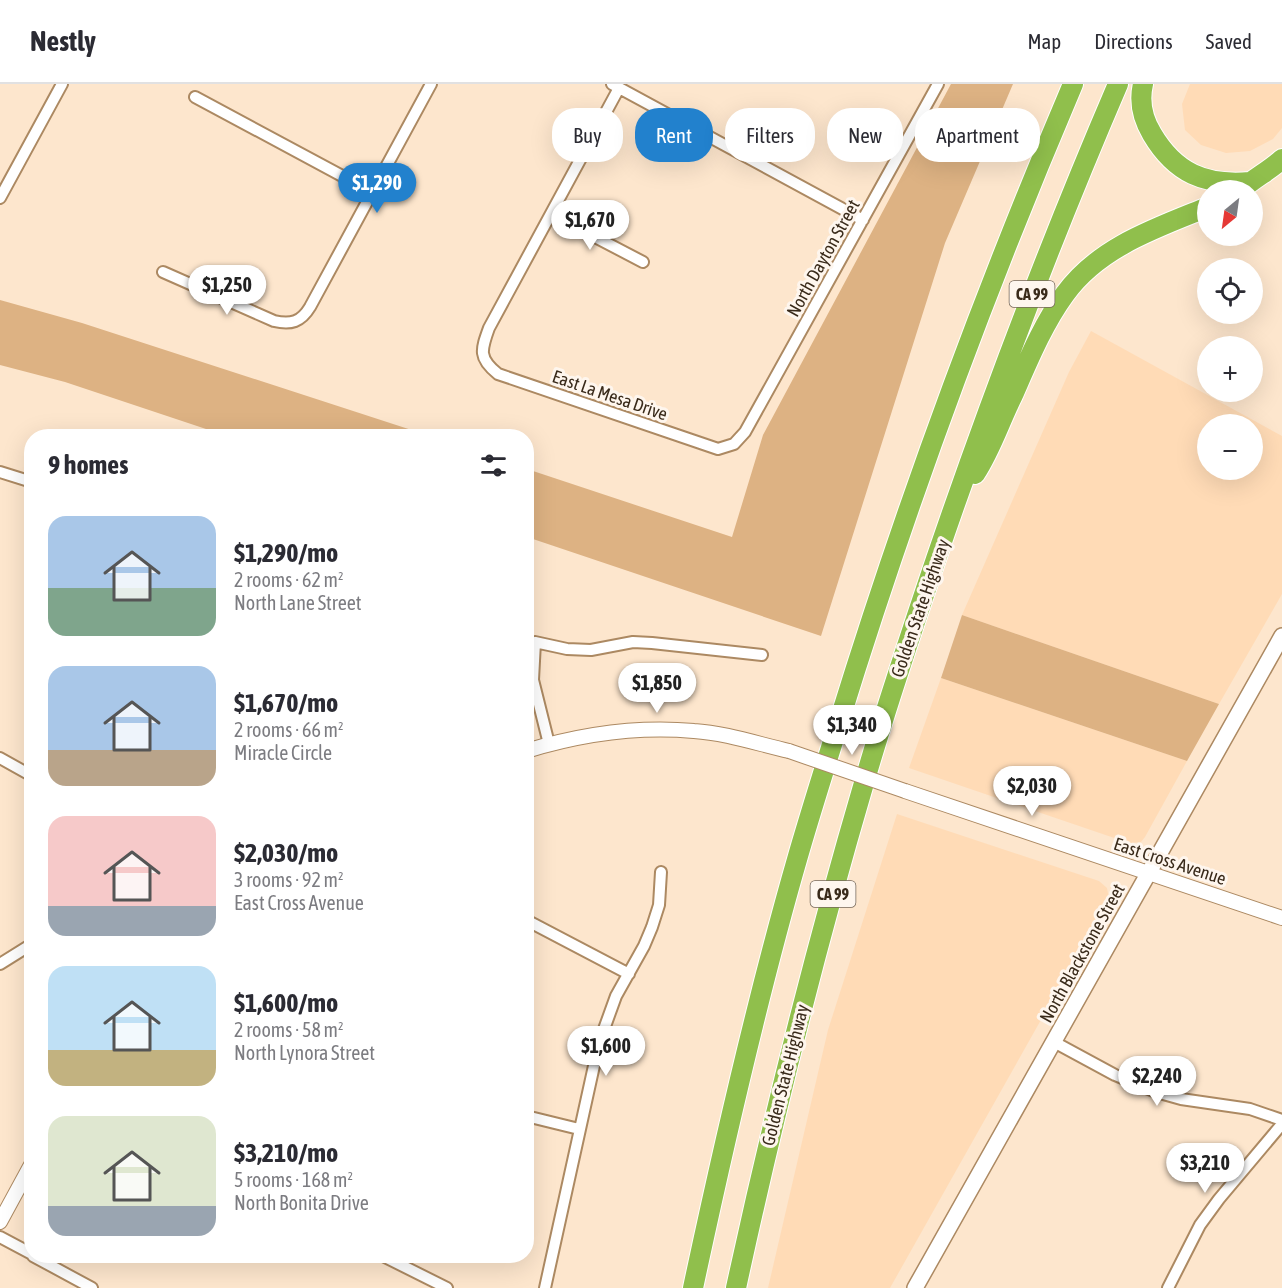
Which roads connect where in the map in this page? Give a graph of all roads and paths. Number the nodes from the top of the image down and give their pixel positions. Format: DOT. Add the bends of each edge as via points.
graph roads {
  1 [pos="62,84"];
  2 [pos="431,84"];
  3 [pos="938,84"];
  4 [pos="1073,84"];
  5 [pos="1118,84"];
  6 [pos="1143,84"];
  7 [pos="615,86"];
  8 [pos="195,97"];
  9 [pos="1282,159"];
  10 [pos="1210,180"];
  11 [pos="1256,180"];
  12 [pos="372,192"];
  13 [pos="0,198"];
  14 [pos="1197,211"];
  15 [pos="551,214"];
  16 [pos="863,220"];
  17 [pos="643,262"];
  18 [pos="163,272"];
  19 [pos="734,444"];
  20 [pos="0,472"];
  21 [pos="24,480"];
  22 [pos="954,506"];
  23 [pos="1282,636"];
  24 [pos="762,656"];
  25 [pos="534,661"];
  26 [pos="534,684"];
  27 [pos="549,744"];
  28 [pos="534,749"];
  29 [pos="0,758"];
  30 [pos="24,772"];
  31 [pos="661,872"];
  32 [pos="1149,873"];
  33 [pos="1282,918"];
  34 [pos="534,924"];
  35 [pos="24,949"];
  36 [pos="0,964"];
  37 [pos="629,974"];
  38 [pos="1054,1042"];
  39 [pos="534,1118"];
  40 [pos="1282,1120"];
  41 [pos="1282,1124"];
  42 [pos="579,1129"];
  43 [pos="24,1178"];
  44 [pos="0,1222"];
  45 [pos="0,1237"];
  46 [pos="24,1250"];
  47 [pos="47,1263"];
  48 [pos="397,1263"];
  49 [pos="92,1288"];
  50 [pos="447,1288"];
  51 [pos="545,1288"];
  52 [pos="693,1288"];
  53 [pos="736,1288"];
  54 [pos="915,1288"];
  55 [pos="1168,1288"];
  1 -- 13 [label="street"];
  2 -- 12 [label="street"];
  3 -- 16 [label="street, North Dayton Street"];
  4 -- 52 [label="highway, CA 99" via="948,395 855,669 772,953"];
  5 -- 22 [label="highway, Golden State Highway / CA 99" via="1015,338"];
  6 -- 10 [label="highway" via="1141,103 1148,128 1180,168"];
  7 -- 15 [label="street"];
  7 -- 16 [label="street"];
  8 -- 12 [label="street"];
  9 -- 11 [label="highway"];
  12 -- 18 [label="street" via="310,307 297,322 274,321"];
  14 -- 22 [label="highway" via="1122,245 1084,272 1066,293 1036,345 981,465"];
  15 -- 17 [label="street"];
  15 -- 19 [label="street, East La Mesa Drive" via="489,328 482,348 488,366 513,380 718,449"];
  16 -- 19 [label="street, North Dayton Street" via="755,416"];
  20 -- 21 [label="street"];
  22 -- 53 [label="highway, Golden State Highway / CA 99" via="858,802 767,1144"];
  23 -- 32 [label="main road, North Blackstone Street"];
  24 -- 25 [label="street" via="652,643 633,642 591,650 535,642"];
  26 -- 27 [label="street"];
  27 -- 28 [label="street, East Cross Avenue"];
  27 -- 32 [label="street, East Cross Avenue, bridge" via="618,732 696,731 734,737 789,751"];
  29 -- 30 [label="street"];
  31 -- 37 [label="street" via="659,905"];
  32 -- 33 [label="street, East Cross Avenue"];
  32 -- 38 [label="main road, North Blackstone Street"];
  34 -- 37 [label="street"];
  35 -- 36 [label="street"];
  37 -- 42 [label="street" via="616,996 599,1042"];
  38 -- 40 [label="street" via="1114,1076 1156,1092 1250,1109"];
  38 -- 54 [label="main road, North Blackstone Street"];
  39 -- 42 [label="street"];
  41 -- 55 [label="street" via="1200,1225"];
  42 -- 51 [label="street"];
  43 -- 44 [label="street"];
  45 -- 46 [label="street"];
  47 -- 49 [label="street"];
  48 -- 50 [label="street"];
}
